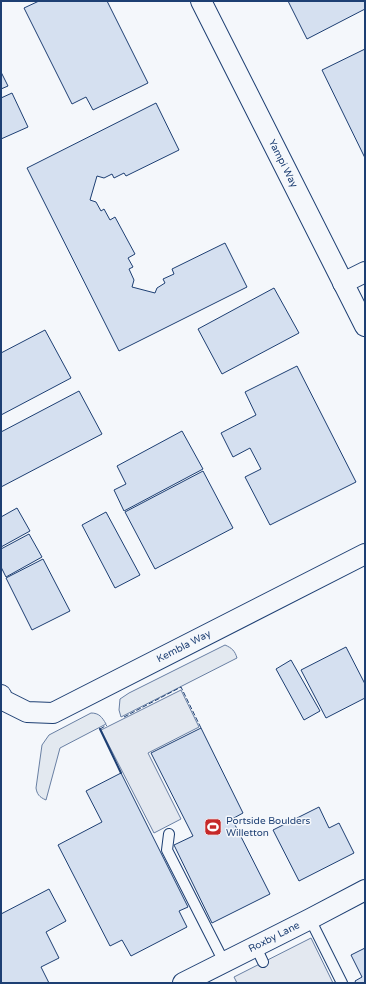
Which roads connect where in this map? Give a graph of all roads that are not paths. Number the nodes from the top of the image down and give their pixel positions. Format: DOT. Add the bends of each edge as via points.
graph roads {
  1 [pos="200,1"];
  2 [pos="365,272"];
  3 [pos="343,283"];
  4 [pos="365,326"];
  5 [pos="365,554"];
  6 [pos="1,695"];
  7 [pos="169,834"];
  8 [pos="365,890"];
  9 [pos="310,919"];
  10 [pos="224,962"];
  11 [pos="338,981"];
  12 [pos="183,983"];
  1 -- 3 [label="street, Yampi Way"];
  2 -- 3 [label="street"];
  3 -- 4 [label="street, Yampi Way"];
  5 -- 6 [label="street, Kembla Way" via="53,713 27,712 3,700"];
  7 -- 10 [label="lane" via="167,850"];
  8 -- 9 [label="street, Roxby Lane"];
  9 -- 10 [label="street, Roxby Lane" via="259,954"];
  9 -- 11 [label="lane"];
  10 -- 12 [label="street, Roxby Lane"];
}
